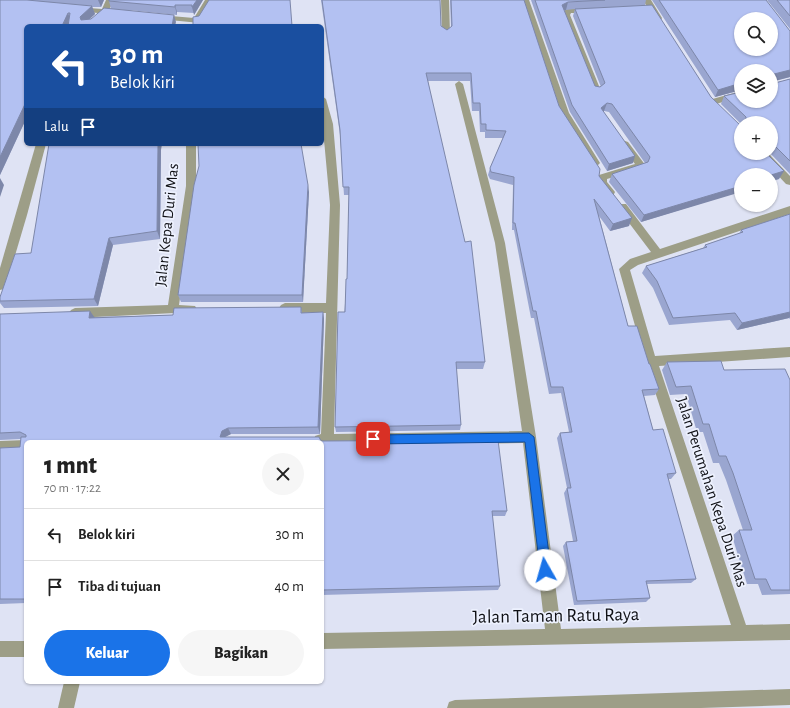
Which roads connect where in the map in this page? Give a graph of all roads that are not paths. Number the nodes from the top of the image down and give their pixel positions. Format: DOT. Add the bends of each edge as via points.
graph roads {
  1 [pos="110,0"];
  2 [pos="211,0"];
  3 [pos="445,0"];
  4 [pos="525,0"];
  5 [pos="647,0"];
  6 [pos="67,8"];
  7 [pos="600,11"];
  8 [pos="104,12"];
  9 [pos="125,14"];
  10 [pos="148,16"];
  11 [pos="661,23"];
  12 [pos="90,24"];
  13 [pos="446,34"];
  14 [pos="459,84"];
  15 [pos="597,91"];
  16 [pos="734,95"];
  17 [pos="324,107"];
  18 [pos="722,112"];
  19 [pos="618,134"];
  20 [pos="40,146"];
  21 [pos="191,146"];
  22 [pos="769,160"];
  23 [pos="604,177"];
  24 [pos="790,182"];
  25 [pos="790,210"];
  26 [pos="5,255"];
  27 [pos="659,255"];
  28 [pos="0,286"];
  29 [pos="277,308"];
  30 [pos="332,308"];
  31 [pos="205,309"];
  32 [pos="173,310"];
  33 [pos="63,313"];
  34 [pos="790,352"];
  35 [pos="651,361"];
  36 [pos="529,437"];
  37 [pos="304,440"];
  38 [pos="326,440"];
  39 [pos="24,446"];
  40 [pos="0,447"];
  41 [pos="790,632"];
  42 [pos="741,633"];
  43 [pos="554,636"];
  44 [pos="324,641"];
  45 [pos="24,648"];
  46 [pos="0,649"];
  47 [pos="72,684"];
  48 [pos="790,697"];
  49 [pos="67,705"];
  50 [pos="455,708"];
  1 -- 8 [label="street"];
  2 -- 10 [label="street" via="197,21"];
  3 -- 13 [label="street"];
  4 -- 23 [label="street" via="564,113"];
  5 -- 11 [label="street" via="649,10"];
  6 -- 8 [label="street"];
  7 -- 15 [label="street" via="569,11 566,15"];
  8 -- 9 [label="street"];
  8 -- 12 [label="street"];
  14 -- 36 [label="street" via="500,244"];
  16 -- 18 [label="street" via="710,98"];
  17 -- 30 [label="street" via="328,124 335,205"];
  19 -- 23 [label="street" via="641,166"];
  20 -- 26 [label="street" via="22,215"];
  21 -- 32 [label="street, Jalan Kepa Duri Mas" via="191,186"];
  22 -- 24 [label="street"];
  23 -- 27 [label="street" via="601,179 602,183"];
  25 -- 27 [label="street, Jalan Perumahan Kepa Duri Mas"];
  26 -- 28 [label="street"];
  27 -- 35 [label="street, Jalan Perumahan Kepa Duri Mas" via="634,262 624,269"];
  29 -- 30 [label="street"];
  30 -- 38 [label="street"];
  31 -- 32 [label="street"];
  32 -- 33 [label="street"];
  34 -- 35 [label="street"];
  35 -- 42 [label="street, Jalan Perumahan Kepa Duri Mas"];
  36 -- 38 [label="street"];
  36 -- 43 [label="street"];
  37 -- 38 [label="street"];
  39 -- 40 [label="street"];
  41 -- 42 [label="street, Jalan Taman Ratu Raya"];
  42 -- 43 [label="street, Jalan Taman Ratu Raya"];
  43 -- 44 [label="street, Jalan Taman Ratu Raya"];
  45 -- 46 [label="street"];
  47 -- 49 [label="street"];
  48 -- 50 [label="street"];
}
